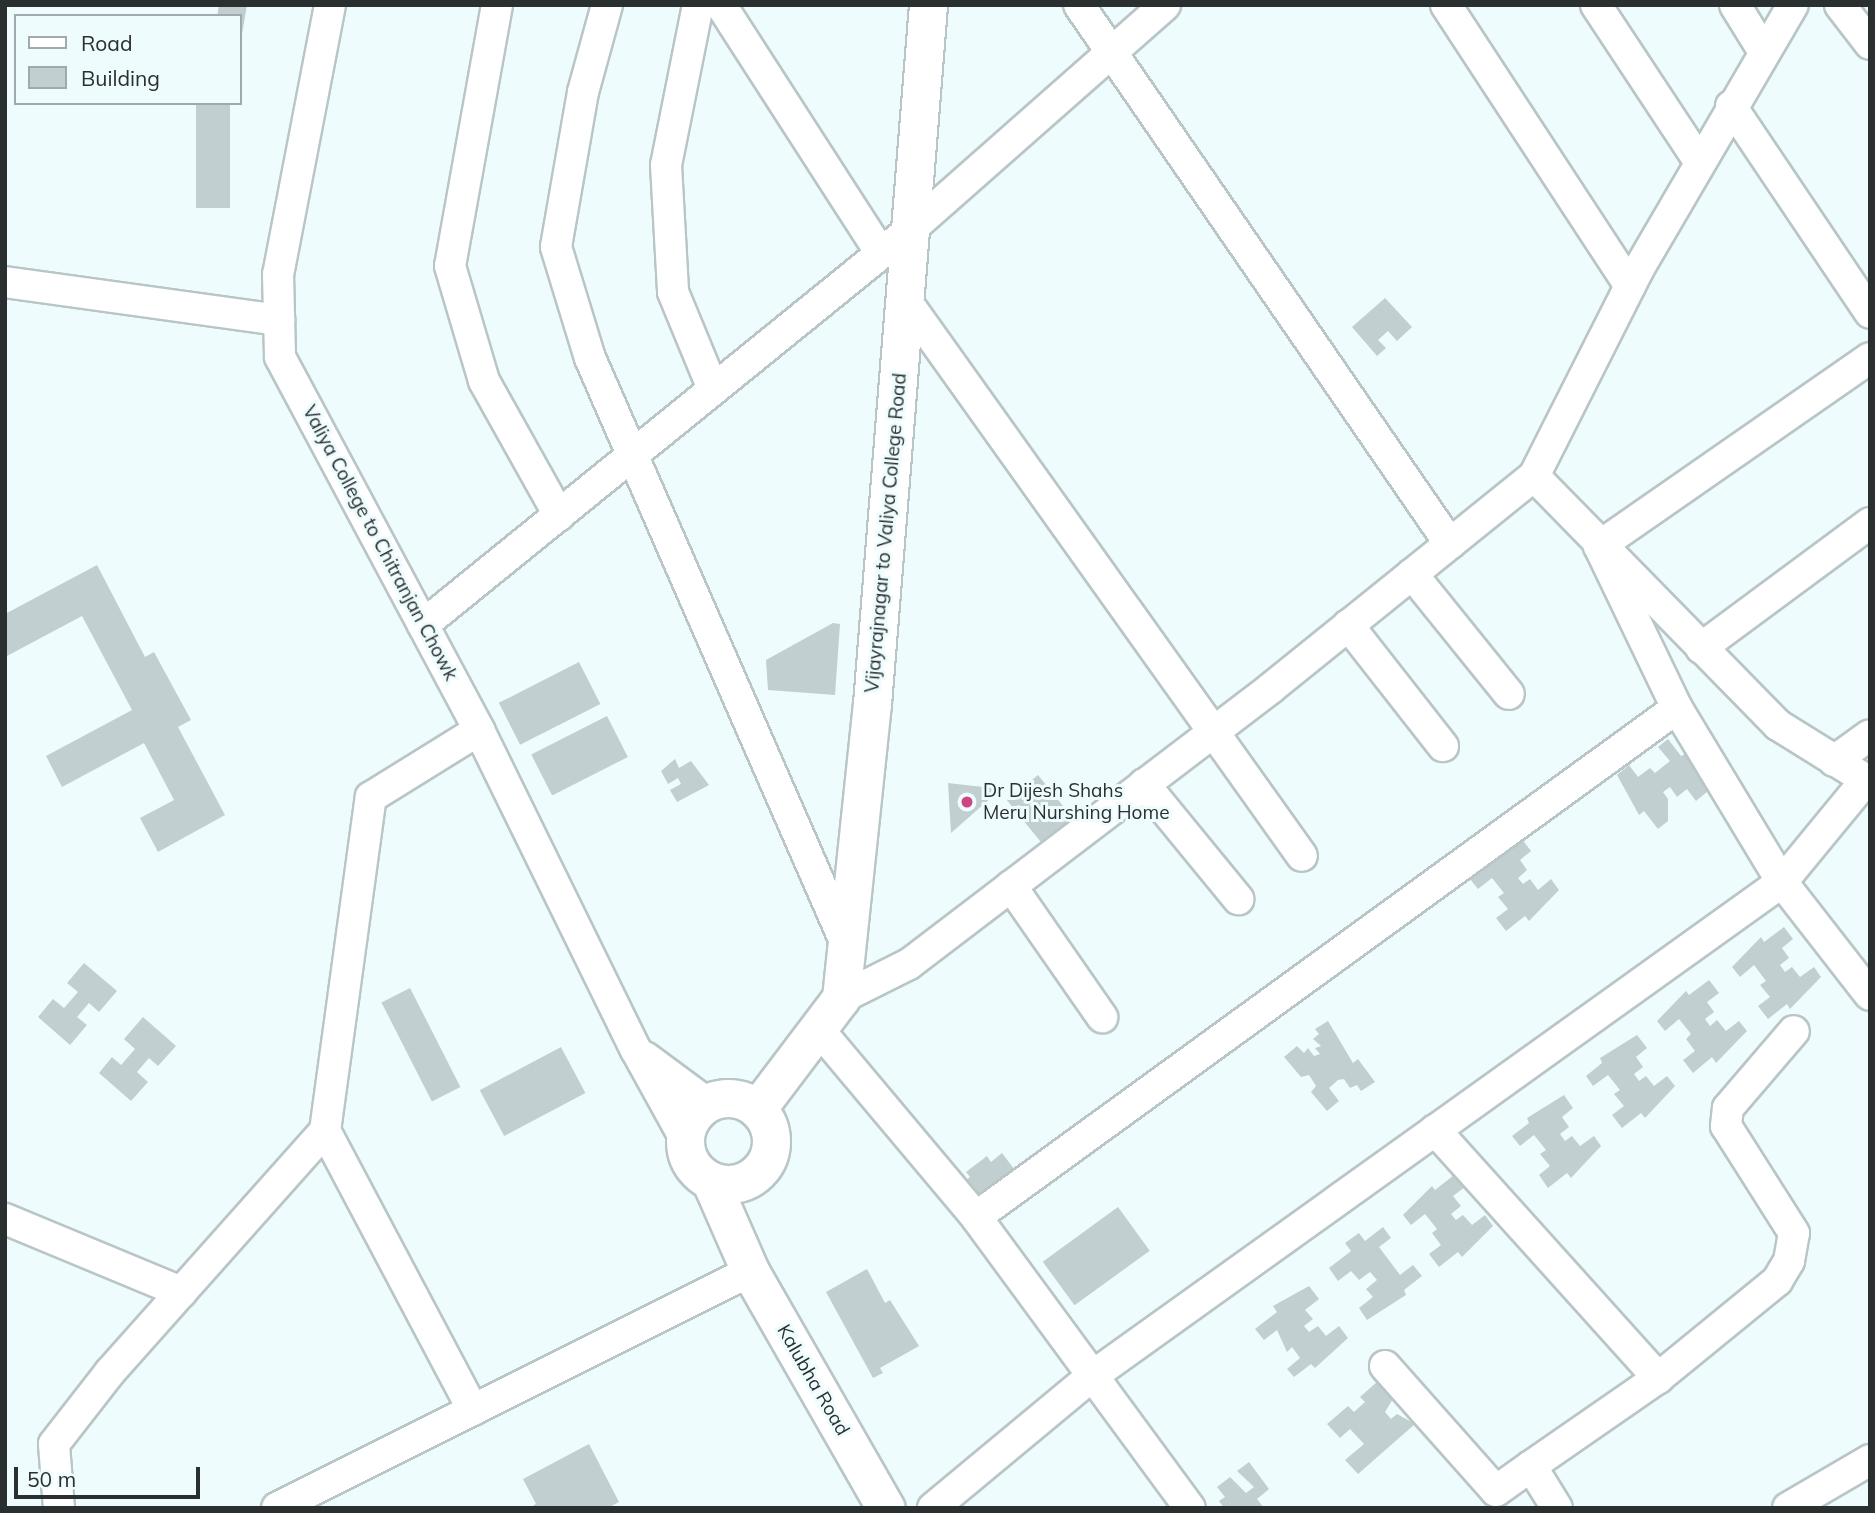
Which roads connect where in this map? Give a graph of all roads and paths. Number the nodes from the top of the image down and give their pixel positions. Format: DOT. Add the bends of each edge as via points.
graph roads {
  1 [pos="330,5"];
  2 [pos="497,5"];
  3 [pos="607,5"];
  4 [pos="698,5"];
  5 [pos="721,5"];
  6 [pos="1079,5"];
  7 [pos="1165,5"];
  8 [pos="1446,5"];
  9 [pos="1596,5"];
  10 [pos="1735,5"];
  11 [pos="1793,5"];
  12 [pos="1840,5"];
  13 [pos="925,9"];
  14 [pos="1870,44"];
  15 [pos="1111,51"];
  16 [pos="1764,52"];
  17 [pos="1731,106"];
  18 [pos="1699,162"];
  19 [pos="910,230"];
  20 [pos="881,253"];
  21 [pos="5,282"];
  22 [pos="1630,286"];
  23 [pos="1865,296"];
  24 [pos="904,298"];
  25 [pos="279,320"];
  26 [pos="1870,358"];
  27 [pos="713,389"];
  28 [pos="631,456"];
  29 [pos="1534,476"];
  30 [pos="559,515"];
  31 [pos="1870,523"];
  32 [pos="1450,544"];
  33 [pos="1599,546"];
  34 [pos="1412,574"];
  35 [pos="423,625"];
  36 [pos="1349,625"];
  37 [pos="1701,648"];
  38 [pos="1509,694"];
  39 [pos="1677,708"];
  40 [pos="480,730"];
  41 [pos="1214,731"];
  42 [pos="1870,736"];
  43 [pos="1443,746"];
  44 [pos="1834,761"];
  45 [pos="1867,781"];
  46 [pos="1144,784"];
  47 [pos="1302,856"];
  48 [pos="1782,882"];
  49 [pos="1011,886"];
  50 [pos="1238,899"];
  51 [pos="847,946"];
  52 [pos="1870,995"];
  53 [pos="841,998"];
  54 [pos="1102,1017"];
  55 [pos="1794,1031"];
  56 [pos="812,1040"];
  57 [pos="636,1051"];
  58 [pos="707,1103"];
  59 [pos="764,1123"];
  60 [pos="325,1130"];
  61 [pos="1435,1130"];
  62 [pos="684,1137"];
  63 [pos="728,1181"];
  64 [pos="976,1217"];
  65 [pos="5,1219"];
  66 [pos="746,1261"];
  67 [pos="181,1292"];
  68 [pos="1385,1366"];
  69 [pos="1091,1377"];
  70 [pos="1658,1378"];
  71 [pos="473,1410"];
  72 [pos="1870,1460"];
  73 [pos="1531,1466"];
  74 [pos="59,1508"];
  75 [pos="277,1508"];
  76 [pos="886,1508"];
  77 [pos="933,1508"];
  78 [pos="1190,1508"];
  79 [pos="1557,1508"];
  80 [pos="1788,1508"];
  1 -- 25 [label="street, Valiya College to Chitranjan Chowk" via="278,274"];
  2 -- 30 [label="street" via="450,266 484,382"];
  3 -- 28 [label="street" via="583,92 556,247 590,358"];
  4 -- 27 [label="street" via="666,164 673,292"];
  5 -- 20 [label="street"];
  6 -- 15 [label="street"];
  7 -- 15 [label="street"];
  8 -- 22 [label="street"];
  9 -- 18 [label="street"];
  10 -- 16 [label="street"];
  11 -- 16 [label="street"];
  12 -- 14 [label="street"];
  13 -- 19 [label="street, Vijayrajnagar to Valiya College Road"];
  15 -- 19 [label="street"];
  15 -- 32 [label="street"];
  16 -- 17 [label="street"];
  17 -- 18 [label="street"];
  17 -- 23 [label="street"];
  18 -- 22 [label="street"];
  19 -- 20 [label="street"];
  19 -- 24 [label="street, Vijayrajnagar to Valiya College Road"];
  20 -- 27 [label="street"];
  21 -- 25 [label="street"];
  22 -- 29 [label="street"];
  24 -- 41 [label="street"];
  24 -- 51 [label="street, Vijayrajnagar to Valiya College Road" via="872,704"];
  25 -- 35 [label="street, Valiya College to Chitranjan Chowk" via="280,357"];
  26 -- 33 [label="street"];
  27 -- 28 [label="street"];
  28 -- 30 [label="street"];
  28 -- 51 [label="street"];
  29 -- 32 [label="street"];
  29 -- 33 [label="street"];
  30 -- 35 [label="street"];
  31 -- 37 [label="street"];
  32 -- 34 [label="street"];
  33 -- 37 [label="street"];
  33 -- 39 [label="street"];
  34 -- 36 [label="street"];
  34 -- 38 [label="street"];
  35 -- 40 [label="street, Valiya College to Chitranjan Chowk"];
  36 -- 41 [label="street"];
  36 -- 43 [label="street"];
  37 -- 44 [label="street" via="1778,725"];
  39 -- 48 [label="street"];
  39 -- 64 [label="street"];
  40 -- 57 [label="street, Valiya College to Chitranjan Chowk"];
  40 -- 60 [label="street" via="371,797"];
  41 -- 46 [label="street"];
  41 -- 47 [label="street"];
  42 -- 44 [label="street"];
  44 -- 45 [label="street"];
  45 -- 48 [label="street"];
  46 -- 49 [label="street"];
  46 -- 50 [label="street"];
  48 -- 52 [label="street"];
  48 -- 61 [label="street"];
  49 -- 53 [label="street" via="909,964"];
  49 -- 54 [label="street"];
  51 -- 53 [label="street, Vijayrajnagar to Valiya College Road"];
  53 -- 56 [label="street, Vijayrajnagar to Valiya College Road"];
  55 -- 70 [label="street" via="1728,1108 1726,1126 1794,1233 1789,1261 1777,1281"];
  56 -- 59 [label="street, Vijayrajnagar to Valiya College Road"];
  56 -- 64 [label="street"];
  57 -- 58 [label="street, Valiya College to Chitranjan Chowk"];
  57 -- 62 [label="street, Valiya College to Chitranjan Chowk"];
  58 -- 59 [label="street" via="733,1098"];
  58 -- 62 [label="street" via="696,1112"];
  59 -- 63 [label="street" via="765,1163"];
  60 -- 67 [label="street"];
  60 -- 71 [label="street"];
  61 -- 69 [label="street"];
  61 -- 70 [label="street"];
  62 -- 63 [label="street" via="691,1164"];
  63 -- 66 [label="street"];
  64 -- 69 [label="street"];
  65 -- 67 [label="street"];
  66 -- 71 [label="street"];
  66 -- 76 [label="street, Kalubha Road"];
  67 -- 74 [label="street" via="54,1444"];
  68 -- 73 [label="street" via="1496,1491"];
  69 -- 77 [label="street"];
  69 -- 78 [label="street"];
  70 -- 73 [label="street"];
  71 -- 75 [label="street"];
  72 -- 80 [label="street"];
  73 -- 79 [label="street"];
}
